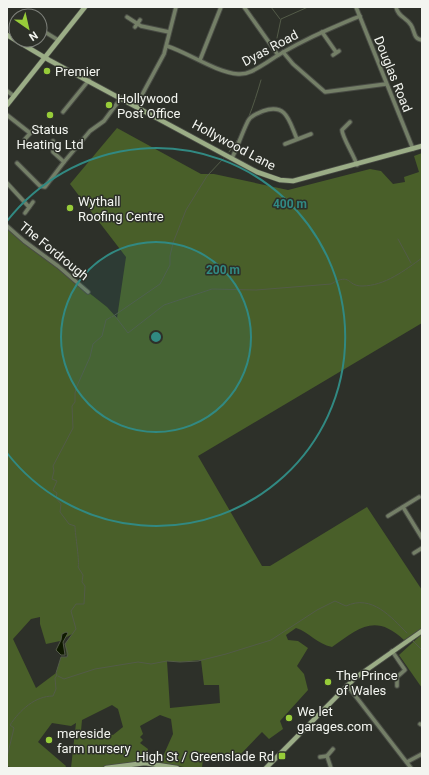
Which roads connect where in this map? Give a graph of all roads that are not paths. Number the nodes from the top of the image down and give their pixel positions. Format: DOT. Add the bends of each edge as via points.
graph roads {
  1 [pos="85,7"];
  2 [pos="176,7"];
  3 [pos="220,7"];
  4 [pos="244,7"];
  5 [pos="356,7"];
  6 [pos="396,7"];
  7 [pos="360,16"];
  8 [pos="127,17"];
  9 [pos="169,32"];
  10 [pos="322,32"];
  11 [pos="48,33"];
  12 [pos="7,35"];
  13 [pos="58,40"];
  14 [pos="422,40"];
  15 [pos="167,46"];
  16 [pos="283,52"];
  17 [pos="336,53"];
  18 [pos="278,55"];
  19 [pos="46,58"];
  20 [pos="200,60"];
  21 [pos="89,80"];
  22 [pos="386,84"];
  23 [pos="7,91"];
  24 [pos="14,96"];
  25 [pos="121,98"];
  26 [pos="7,104"];
  27 [pos="67,106"];
  28 [pos="136,106"];
  29 [pos="71,109"];
  30 [pos="63,112"];
  31 [pos="7,115"];
  32 [pos="350,122"];
  33 [pos="36,127"];
  34 [pos="336,129"];
  35 [pos="342,130"];
  36 [pos="30,133"];
  37 [pos="311,134"];
  38 [pos="25,139"];
  39 [pos="296,139"];
  40 [pos="53,140"];
  41 [pos="285,144"];
  42 [pos="422,146"];
  43 [pos="413,149"];
  44 [pos="232,158"];
  45 [pos="64,162"];
  46 [pos="357,164"];
  47 [pos="17,166"];
  48 [pos="7,183"];
  49 [pos="33,202"];
  50 [pos="29,207"];
  51 [pos="25,213"];
  52 [pos="7,226"];
  53 [pos="88,292"];
  54 [pos="420,497"];
  55 [pos="403,507"];
  56 [pos="388,516"];
  57 [pos="422,538"];
  58 [pos="422,548"];
  59 [pos="414,553"];
  60 [pos="422,631"];
  61 [pos="392,651"];
  62 [pos="347,685"];
  63 [pos="397,686"];
  64 [pos="333,749"];
  65 [pos="422,754"];
  66 [pos="327,756"];
  67 [pos="320,757"];
  68 [pos="407,762"];
  69 [pos="106,768"];
  70 [pos="177,768"];
  71 [pos="266,768"];
  72 [pos="331,768"];
  73 [pos="411,768"];
  1 -- 13 [label="street"];
  2 -- 9 [label="street"];
  3 -- 20 [label="street"];
  4 -- 18 [label="street"];
  5 -- 7 [label="street, Douglas Road"];
  6 -- 14 [label="street" via="397,12 411,24 413,34"];
  7 -- 10 [label="street, Dyas Road"];
  7 -- 22 [label="street, Douglas Road"];
  8 -- 9 [label="street" via="138,24"];
  9 -- 15 [label="street"];
  10 -- 16 [label="street, Dyas Road"];
  10 -- 17 [label="street"];
  11 -- 13 [label="street"];
  12 -- 19 [label="street, Hollywood Lane"];
  13 -- 19 [label="street"];
  15 -- 20 [label="street, Dyas Road"];
  15 -- 28 [label="street"];
  16 -- 18 [label="street, Dyas Road"];
  16 -- 22 [label="street" via="292,64 325,92"];
  18 -- 20 [label="street, Dyas Road" via="254,70 240,75 226,72"];
  19 -- 21 [label="street, Hollywood Lane"];
  19 -- 24 [label="street"];
  21 -- 25 [label="street, Hollywood Lane"];
  21 -- 27 [label="street"];
  22 -- 43 [label="street, Douglas Road"];
  23 -- 24 [label="street"];
  24 -- 26 [label="street"];
  25 -- 28 [label="street, Hollywood Lane"];
  25 -- 45 [label="street" via="104,121 90,131"];
  27 -- 29 [label="street"];
  27 -- 30 [label="street"];
  28 -- 44 [label="street, Hollywood Lane"];
  31 -- 36 [label="street"];
  32 -- 35 [label="street"];
  33 -- 36 [label="street"];
  34 -- 35 [label="street"];
  35 -- 46 [label="street" via="342,135"];
  36 -- 38 [label="street"];
  37 -- 39 [label="street"];
  39 -- 41 [label="street"];
  39 -- 44 [label="street" via="285,113 279,109 269,110 248,120"];
  40 -- 45 [label="street" via="53,152"];
  42 -- 43 [label="street, Hollywood Lane"];
  43 -- 46 [label="street, Hollywood Lane"];
  44 -- 46 [label="street, Hollywood Lane" via="266,176 286,181"];
  45 -- 47 [label="street" via="45,188"];
  48 -- 50 [label="street"];
  49 -- 50 [label="street"];
  50 -- 51 [label="street"];
  52 -- 53 [label="street, The Fordrough"];
  54 -- 55 [label="street"];
  55 -- 56 [label="street"];
  55 -- 57 [label="street"];
  58 -- 59 [label="street"];
  60 -- 61 [label="street"];
  61 -- 62 [label="street"];
  61 -- 63 [label="street" via="405,670 398,677"];
  62 -- 68 [label="street"];
  62 -- 71 [label="street"];
  64 -- 66 [label="street"];
  65 -- 68 [label="street"];
  66 -- 67 [label="street"];
  66 -- 72 [label="street"];
  68 -- 73 [label="street"];
  69 -- 70 [label="street" via="145,763"];
}
